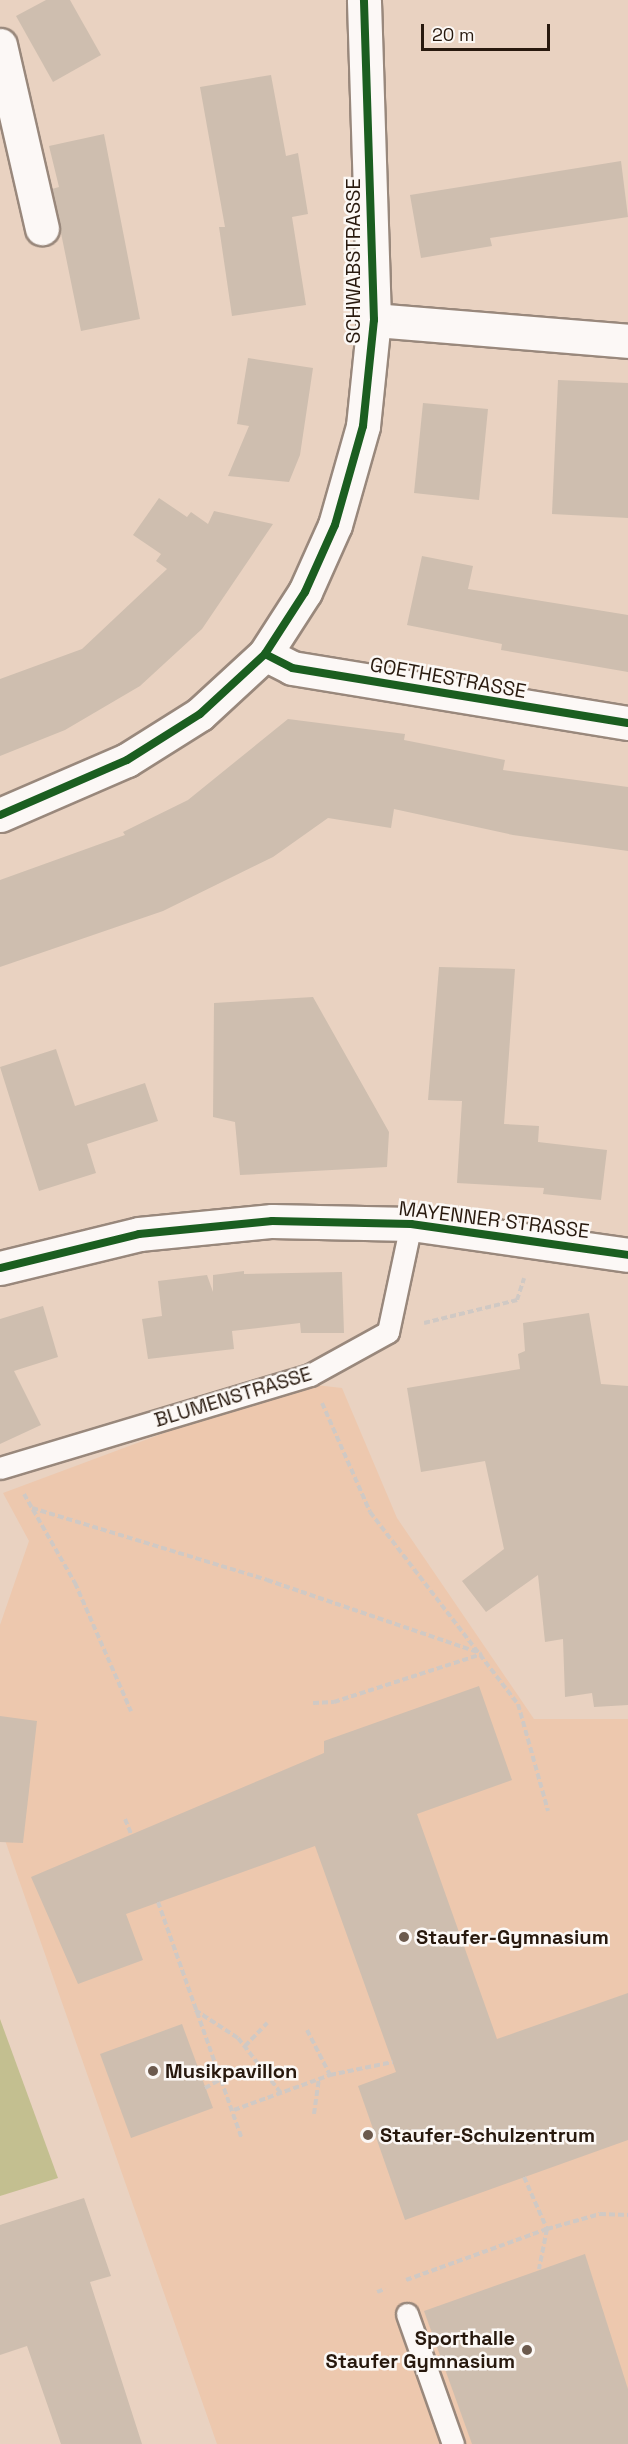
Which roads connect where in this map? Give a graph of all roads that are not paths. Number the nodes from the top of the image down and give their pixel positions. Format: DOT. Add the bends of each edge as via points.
graph roads {
  1 [pos="364,0"];
  2 [pos="0,45"];
  3 [pos="42,228"];
  4 [pos="374,320"];
  5 [pos="628,341"];
  6 [pos="265,654"];
  7 [pos="628,723"];
  8 [pos="0,815"];
  9 [pos="411,1224"];
  10 [pos="628,1255"];
  11 [pos="0,1268"];
  12 [pos="3,1466"];
  13 [pos="406,2314"];
  14 [pos="453,2444"];
  1 -- 4 [label="street, SCHWABSTRASSE"];
  2 -- 3 [label="street"];
  4 -- 5 [label="street"];
  4 -- 6 [label="street, SCHWABSTRASSE" via="363,426 334,525 305,592"];
  6 -- 7 [label="street, GOETHESTRASSE" via="292,668"];
  6 -- 8 [label="street, SCHWABSTRASSE" via="200,714 127,760"];
  9 -- 10 [label="street, MAYENNER STRASSE"];
  9 -- 11 [label="street, MAYENNER STRASSE" via="211,1224 139,1234"];
  9 -- 12 [label="lane, BLUMENSTRASSE" via="388,1332 310,1375"];
  13 -- 14 [label="lane"];
}
